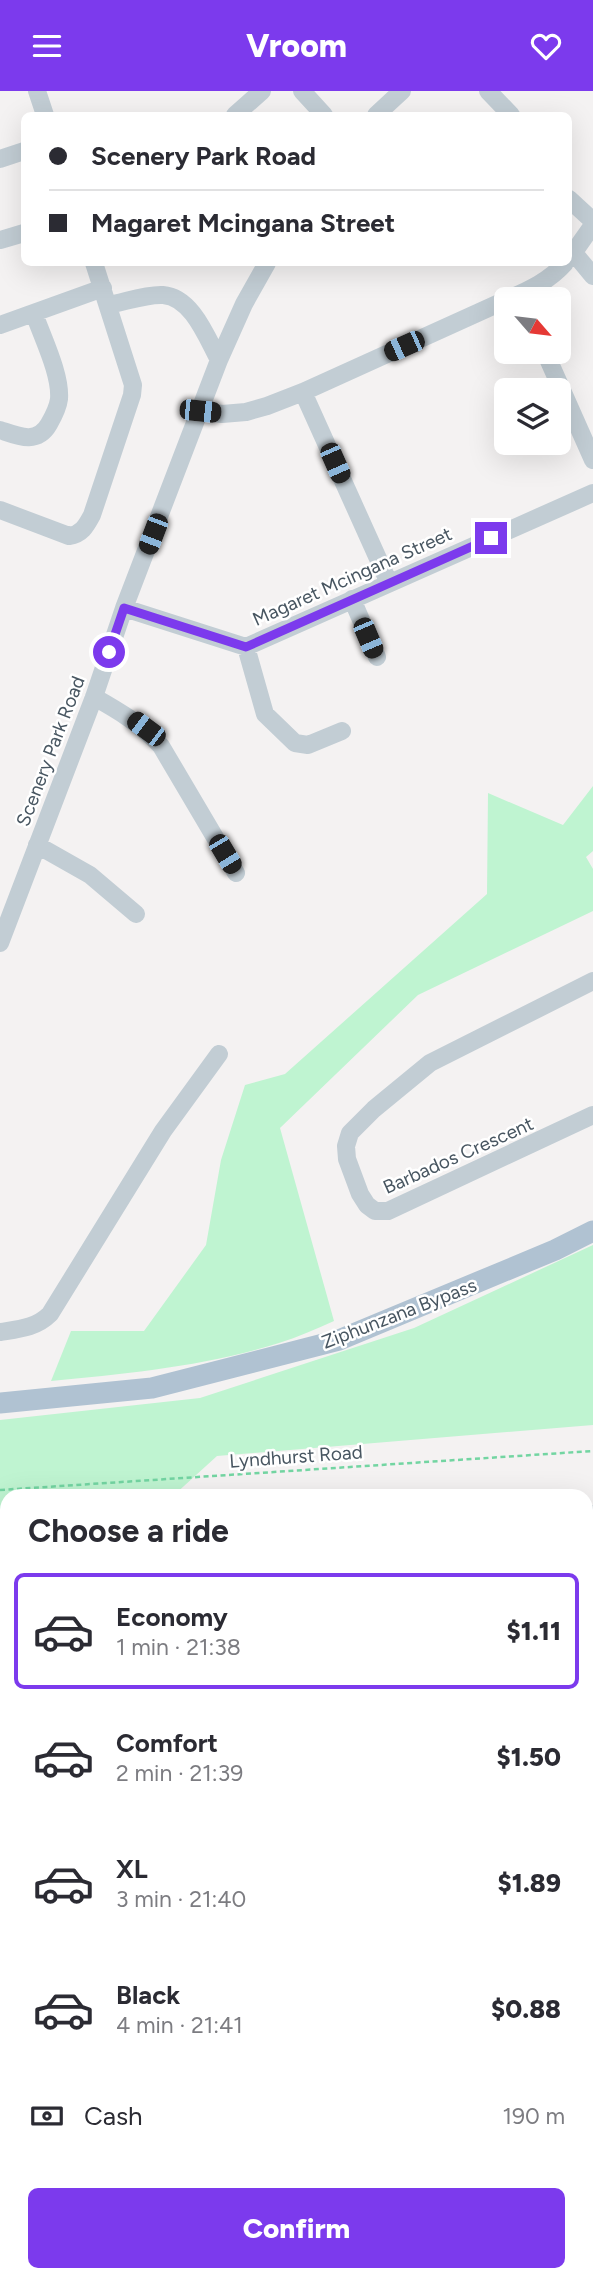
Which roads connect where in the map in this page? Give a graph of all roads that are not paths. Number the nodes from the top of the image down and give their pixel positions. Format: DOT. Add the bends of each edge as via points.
graph roads {
  1 [pos="37,91"];
  2 [pos="262,91"];
  3 [pos="302,91"];
  4 [pos="402,91"];
  5 [pos="488,91"];
  6 [pos="44,112"];
  7 [pos="238,112"];
  8 [pos="321,112"];
  9 [pos="379,112"];
  10 [pos="508,112"];
  11 [pos="21,152"];
  12 [pos="0,159"];
  13 [pos="572,202"];
  14 [pos="593,223"];
  15 [pos="21,234"];
  16 [pos="0,240"];
  17 [pos="572,255"];
  18 [pos="572,260"];
  19 [pos="95,266"];
  20 [pos="265,266"];
  21 [pos="562,266"];
  22 [pos="593,276"];
  23 [pos="533,287"];
  24 [pos="105,297"];
  25 [pos="494,307"];
  26 [pos="34,313"];
  27 [pos="0,325"];
  28 [pos="219,360"];
  29 [pos="550,364"];
  30 [pos="303,392"];
  31 [pos="200,411"];
  32 [pos="0,430"];
  33 [pos="593,460"];
  34 [pos="593,493"];
  35 [pos="0,510"];
  36 [pos="389,583"];
  37 [pos="352,599"];
  38 [pos="124,608"];
  39 [pos="246,647"];
  40 [pos="377,657"];
  41 [pos="94,697"];
  42 [pos="342,731"];
  43 [pos="37,845"];
  44 [pos="236,873"];
  45 [pos="136,914"];
  46 [pos="0,943"];
  47 [pos="593,981"];
  48 [pos="219,1054"];
  49 [pos="593,1115"];
  50 [pos="593,1231"];
  51 [pos="0,1332"];
  52 [pos="7,1397"];
  1 -- 6 [label="street"];
  2 -- 7 [label="street"];
  3 -- 8 [label="street"];
  4 -- 9 [label="street"];
  5 -- 10 [label="street"];
  11 -- 12 [label="street"];
  13 -- 14 [label="street"];
  14 -- 17 [label="street"];
  15 -- 16 [label="street"];
  18 -- 22 [label="street"];
  19 -- 24 [label="street"];
  20 -- 28 [label="street, Scenery Park Road"];
  21 -- 23 [label="street"];
  24 -- 26 [label="street"];
  24 -- 28 [label="street" via="163,295 181,300"];
  24 -- 35 [label="street" via="134,385 92,515 78,535 69,536"];
  25 -- 30 [label="street"];
  26 -- 27 [label="street"];
  26 -- 32 [label="street" via="58,383 59,401 46,430 35,437 26,439"];
  28 -- 31 [label="street, Scenery Park Road"];
  29 -- 33 [label="street"];
  30 -- 31 [label="street" via="246,412"];
  30 -- 36 [label="street"];
  31 -- 38 [label="street, Scenery Park Road"];
  34 -- 36 [label="street, Magaret Mcingana Street"];
  36 -- 37 [label="street, Magaret Mcingana Street"];
  37 -- 39 [label="street, Magaret Mcingana Street"];
  37 -- 40 [label="street"];
  38 -- 39 [label="street, Magaret Mcingana Street"];
  38 -- 41 [label="street, Scenery Park Road"];
  39 -- 42 [label="street" via="265,714 295,743 308,745"];
  41 -- 43 [label="street, Scenery Park Road"];
  41 -- 44 [label="street" via="136,722 161,746"];
  43 -- 45 [label="street" via="90,875"];
  43 -- 46 [label="street, Scenery Park Road"];
  47 -- 49 [label="street, Barbados Crescent" via="430,1063 350,1133 347,1159 367,1206 388,1211"];
  48 -- 51 [label="street" via="163,1131 50,1314 32,1326"];
  50 -- 52 [label="main road, Ziphunzana Bypass" via="338,1340 152,1388"];
}
